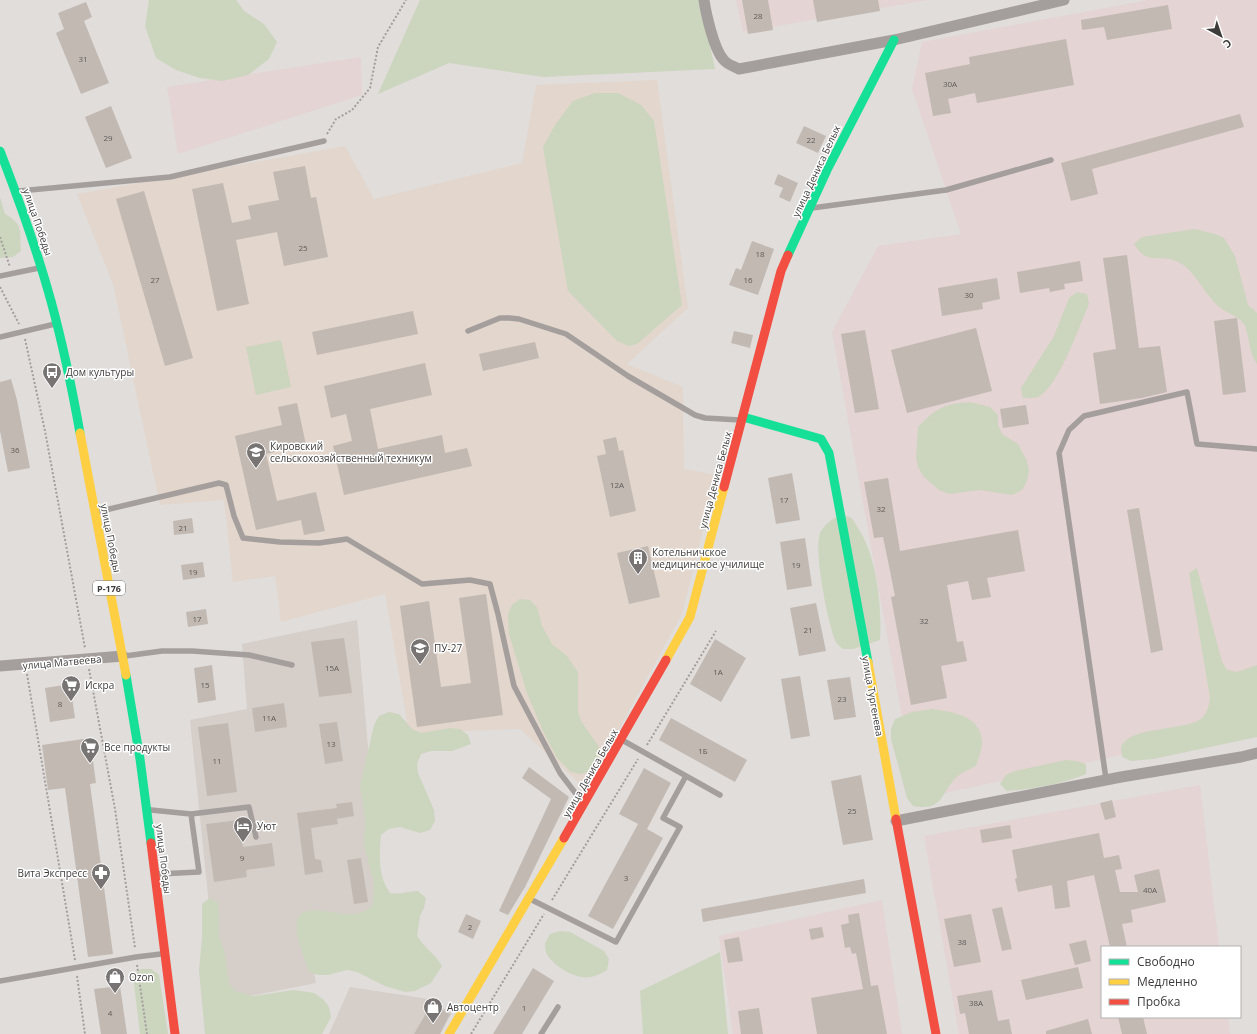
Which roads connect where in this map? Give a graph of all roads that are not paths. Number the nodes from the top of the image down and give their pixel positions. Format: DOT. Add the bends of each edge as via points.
graph roads {
  1 [pos="704,0"];
  2 [pos="1064,0"];
  3 [pos="894,40"];
  4 [pos="324,141"];
  5 [pos="0,151"];
  6 [pos="1050,160"];
  7 [pos="16,191"];
  8 [pos="810,208"];
  9 [pos="42,267"];
  10 [pos="0,276"];
  11 [pos="57,324"];
  12 [pos="468,331"];
  13 [pos="0,336"];
  14 [pos="743,419"];
  15 [pos="1257,449"];
  16 [pos="95,513"];
  17 [pos="123,656"];
  18 [pos="292,665"];
  19 [pos="0,666"];
  20 [pos="622,740"];
  21 [pos="1257,754"];
  22 [pos="686,776"];
  23 [pos="1106,779"];
  24 [pos="720,795"];
  25 [pos="584,804"];
  26 [pos="146,809"];
  27 [pos="191,814"];
  28 [pos="896,821"];
  29 [pos="256,837"];
  30 [pos="156,875"];
  31 [pos="530,898"];
  32 [pos="164,954"];
  33 [pos="0,981"];
  34 [pos="558,1007"];
  35 [pos="174,1034"];
  36 [pos="449,1034"];
  37 [pos="541,1034"];
  38 [pos="936,1034"];
  1 -- 3 [label="street" via="713,38 722,59 739,69"];
  2 -- 3 [label="street"];
  3 -- 8 [label="main road, улица Дениса Белых"];
  4 -- 7 [label="lane" via="170,177"];
  5 -- 7 [label="main road, улица Победы / Р-176"];
  6 -- 8 [label="lane" via="946,190"];
  7 -- 9 [label="main road, улица Победы / Р-176"];
  8 -- 14 [label="main road, улица Дениса Белых" via="782,271"];
  9 -- 10 [label="lane"];
  9 -- 11 [label="main road, улица Победы / Р-176"];
  11 -- 13 [label="lane"];
  11 -- 16 [label="main road, улица Победы / Р-176"];
  12 -- 14 [label="lane" via="500,318 519,319 544,326 566,334 628,376 695,415 706,418"];
  14 -- 20 [label="main road, улица Дениса Белых" via="690,617"];
  14 -- 28 [label="main road, улица Тургенева" via="821,439 829,453"];
  15 -- 23 [label="lane" via="1197,444 1187,392 1084,416 1069,430 1059,453"];
  16 -- 17 [label="main road, улица Победы / Р-176"];
  16 -- 25 [label="lane" via="220,482 226,485 243,538 311,543 347,539 422,584 470,580 490,584 514,686 560,773"];
  17 -- 18 [label="lane" via="162,651 192,651 249,655"];
  17 -- 19 [label="street, улица Матвеева"];
  17 -- 26 [label="main road, улица Победы / Р-176"];
  20 -- 22 [label="lane"];
  20 -- 25 [label="main road, улица Дениса Белых"];
  21 -- 23 [label="street"];
  22 -- 24 [label="lane"];
  22 -- 31 [label="lane" via="663,818 680,827 616,942"];
  23 -- 28 [label="street"];
  25 -- 31 [label="main road, улица Дениса Белых"];
  26 -- 27 [label="lane"];
  26 -- 30 [label="main road, улица Победы / Р-176"];
  27 -- 29 [label="lane" via="249,807"];
  27 -- 30 [label="lane" via="199,872"];
  28 -- 38 [label="main road, улица Тургенева"];
  30 -- 32 [label="main road, улица Победы / Р-176"];
  31 -- 36 [label="main road, улица Дениса Белых"];
  32 -- 33 [label="lane"];
  32 -- 35 [label="main road, улица Победы / Р-176"];
  34 -- 37 [label="lane"];
}
